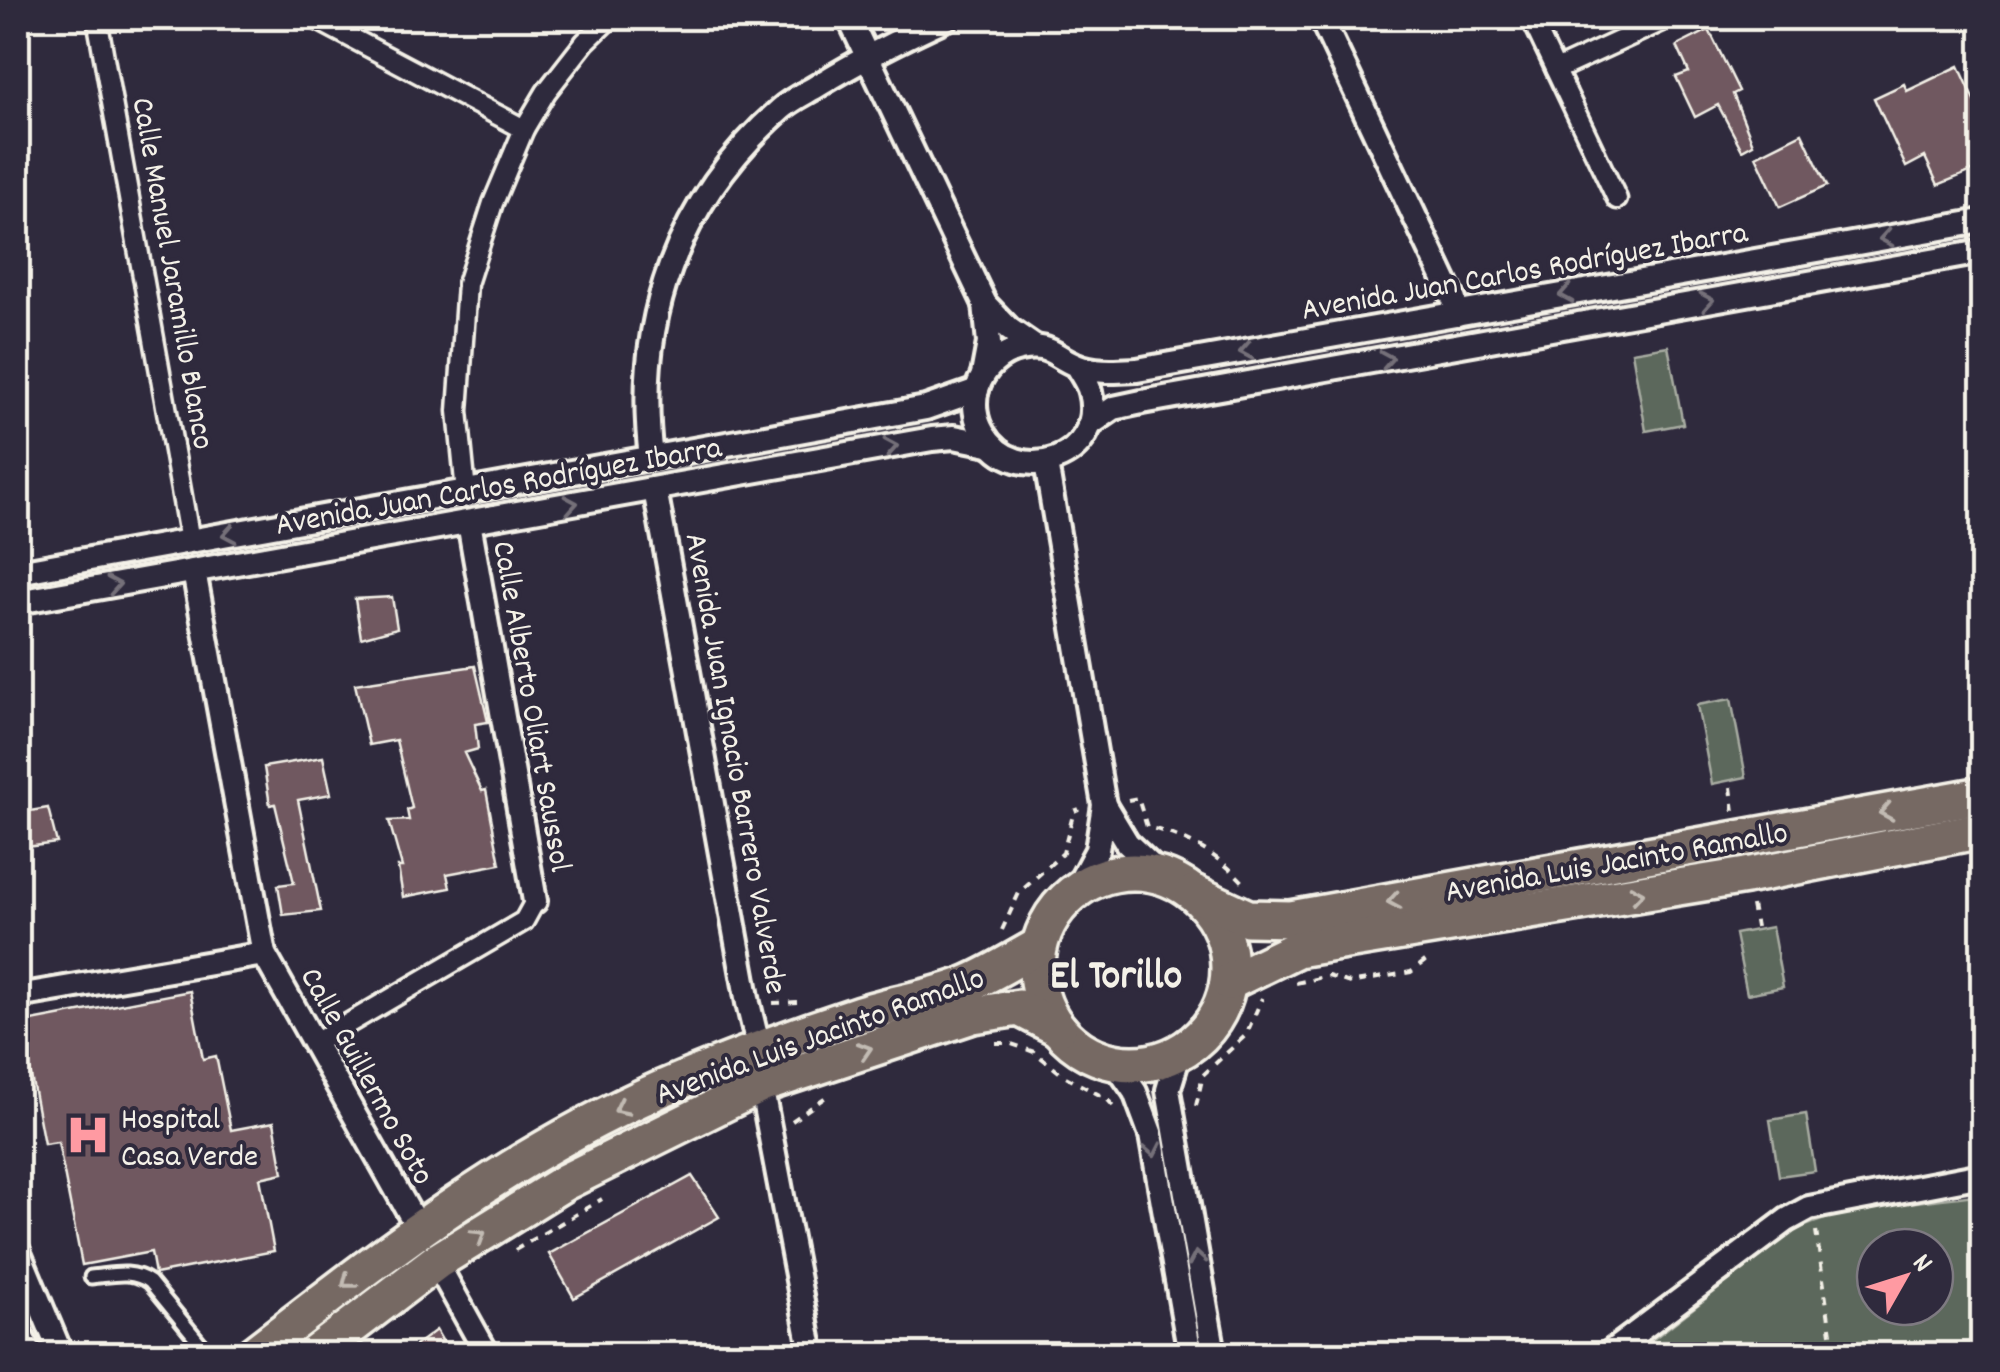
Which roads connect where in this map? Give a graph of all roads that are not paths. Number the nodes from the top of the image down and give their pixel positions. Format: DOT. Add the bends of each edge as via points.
graph roads {
  1 [pos="97,18"];
  2 [pos="314,18"];
  3 [pos="610,18"];
  4 [pos="850,18"];
  5 [pos="947,18"];
  6 [pos="1320,18"];
  7 [pos="1531,18"];
  8 [pos="1669,18"];
  9 [pos="867,55"];
  10 [pos="1556,70"];
  11 [pos="524,129"];
  12 [pos="1617,199"];
  13 [pos="1982,221"];
  14 [pos="1982,252"];
  15 [pos="985,304"];
  16 [pos="1457,314"];
  17 [pos="1035,347"];
  18 [pos="1076,366"];
  19 [pos="980,382"];
  20 [pos="1089,425"];
  21 [pos="990,444"];
  22 [pos="651,457"];
  23 [pos="1046,463"];
  24 [pos="655,488"];
  25 [pos="466,492"];
  26 [pos="469,522"];
  27 [pos="190,541"];
  28 [pos="194,571"];
  29 [pos="18,572"];
  30 [pos="18,602"];
  31 [pos="1982,795"];
  32 [pos="1104,804"];
  33 [pos="1982,830"];
  34 [pos="1160,874"];
  35 [pos="1076,888"];
  36 [pos="1194,893"];
  37 [pos="535,900"];
  38 [pos="1037,947"];
  39 [pos="264,954"];
  40 [pos="1229,982"];
  41 [pos="18,996"];
  42 [pos="1058,1028"];
  43 [pos="315,1044"];
  44 [pos="759,1049"];
  45 [pos="1179,1054"];
  46 [pos="1114,1062"];
  47 [pos="761,1085"];
  48 [pos="1982,1175"];
  49 [pos="418,1228"];
  50 [pos="18,1251"];
  51 [pos="436,1262"];
  52 [pos="91,1277"];
  53 [pos="18,1330"];
  54 [pos="30,1354"];
  55 [pos="61,1354"];
  56 [pos="209,1354"];
  57 [pos="254,1354"];
  58 [pos="316,1354"];
  59 [pos="487,1354"];
  60 [pos="812,1354"];
  61 [pos="1190,1354"];
  62 [pos="1214,1354"];
  63 [pos="1608,1354"];
  1 -- 27 [label="street, Calle Manuel Jaramillo Blanco"];
  2 -- 11 [label="street"];
  3 -- 11 [label="street" via="546,92"];
  4 -- 9 [label="street"];
  5 -- 9 [label="street"];
  6 -- 16 [label="street"];
  7 -- 10 [label="street"];
  8 -- 10 [label="street"];
  9 -- 15 [label="street"];
  9 -- 22 [label="street" via="783,107 726,165 688,225 650,340 645,408"];
  10 -- 12 [label="street"];
  11 -- 25 [label="street" via="467,284 458,411"];
  13 -- 16 [label="street, Avenida Juan Carlos Rodríguez Ibarra, one-way"];
  20 -- 14 [label="street, Avenida Juan Carlos Rodríguez Ibarra, one-way" via="1114,408 1142,402"];
  15 -- 17 [label="street"];
  15 -- 19 [label="street" via="989,343"];
  16 -- 18 [label="street, Avenida Juan Carlos Rodríguez Ibarra, one-way" via="1136,370"];
  17 -- 18 [label="street"];
  17 -- 19 [label="street" via="997,359"];
  18 -- 20 [label="street" via="1090,388"];
  19 -- 21 [label="street" via="978,425"];
  19 -- 22 [label="street, Avenida Juan Carlos Rodríguez Ibarra" via="926,408"];
  20 -- 23 [label="street" via="1080,442"];
  21 -- 23 [label="street" via="1009,459"];
  24 -- 21 [label="street, Avenida Juan Carlos Rodríguez Ibarra, one-way" via="932,439"];
  22 -- 25 [label="street, Avenida Juan Carlos Rodríguez Ibarra"];
  23 -- 32 [label="street"];
  26 -- 24 [label="street, Avenida Juan Carlos Rodríguez Ibarra, one-way"];
  24 -- 44 [label="street, Avenida Juan Ignacio Barrero Valverde"];
  25 -- 27 [label="street, Avenida Juan Carlos Rodríguez Ibarra, one-way"];
  26 -- 28 [label="street, Avenida Juan Carlos Rodríguez Ibarra"];
  26 -- 37 [label="street, Calle Alberto Oliart Saussol"];
  27 -- 29 [label="street, Avenida Juan Carlos Rodríguez Ibarra"];
  30 -- 28 [label="street, Avenida Juan Carlos Rodríguez Ibarra, one-way"];
  28 -- 39 [label="street"];
  31 -- 36 [label="main road, Avenida Luis Jacinto Ramallo, one-way" via="1291,919 1248,918"];
  32 -- 34 [label="street" via="1127,844"];
  32 -- 35 [label="street" via="1096,850"];
  40 -- 33 [label="main road, Avenida Luis Jacinto Ramallo, one-way" via="1297,949"];
  34 -- 35 [label="main road" via="1131,870"];
  34 -- 36 [label="main road"];
  35 -- 38 [label="main road" via="1050,915"];
  36 -- 40 [label="main road" via="1216,918 1228,949"];
  37 -- 43 [label="street" via="524,921"];
  38 -- 42 [label="main road" via="1039,994"];
  38 -- 44 [label="main road, Avenida Luis Jacinto Ramallo" via="968,984"];
  39 -- 41 [label="street"];
  39 -- 43 [label="street, Calle Guillermo Soto"];
  40 -- 45 [label="main road" via="1203,1036"];
  42 -- 46 [label="main road" via="1083,1050"];
  47 -- 42 [label="main road, Avenida Luis Jacinto Ramallo, one-way" via="973,1015 1020,1008"];
  43 -- 49 [label="street, Calle Guillermo Soto"];
  44 -- 49 [label="main road, Avenida Luis Jacinto Ramallo, one-way" via="601,1118"];
  45 -- 46 [label="main road" via="1136,1065"];
  62 -- 45 [label="street, one-way" via="1168,1090"];
  46 -- 61 [label="street, one-way" via="1135,1092 1151,1135"];
  51 -- 47 [label="main road, Avenida Luis Jacinto Ramallo, one-way" via="565,1182"];
  47 -- 60 [label="street"];
  48 -- 63 [label="street" via="1809,1208"];
  49 -- 57 [label="main road, Avenida Luis Jacinto Ramallo, one-way"];
  50 -- 55 [label="street"];
  51 -- 58 [label="main road, Avenida Luis Jacinto Ramallo"];
  51 -- 59 [label="street"];
  52 -- 56 [label="lane" via="140,1275"];
  53 -- 54 [label="street"];
}
